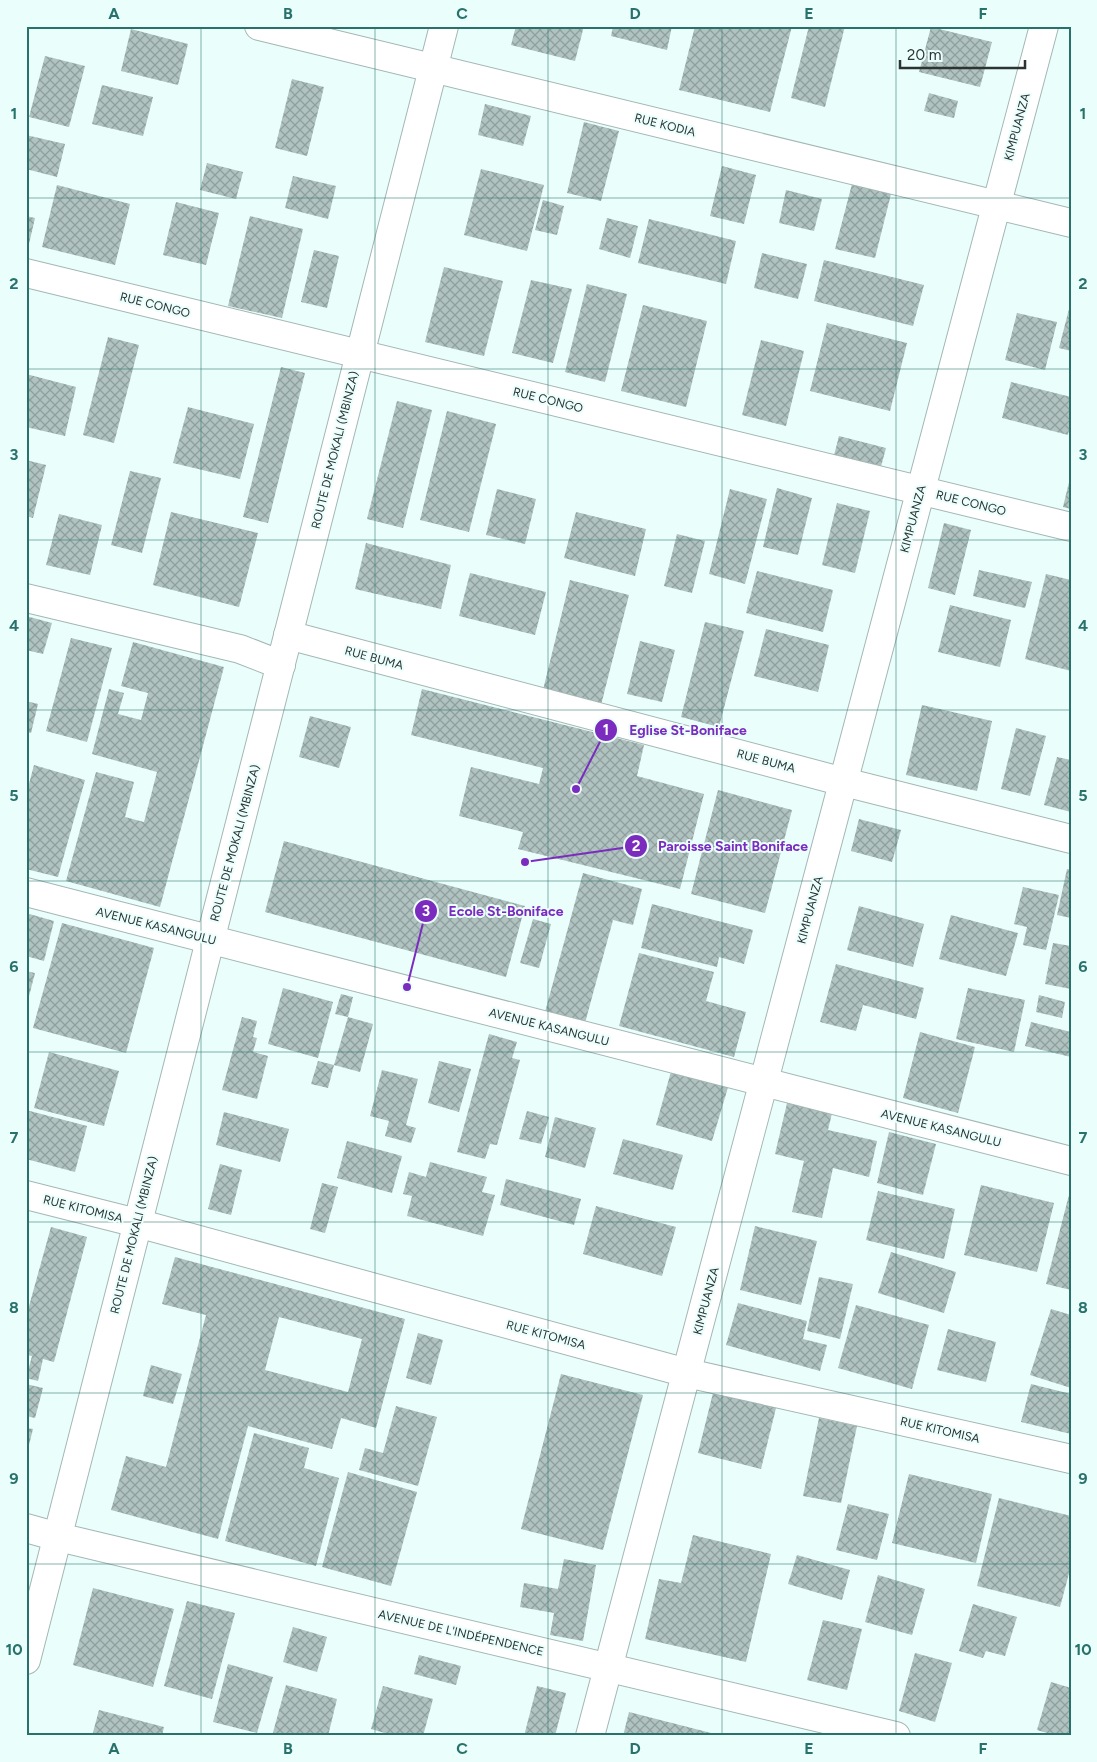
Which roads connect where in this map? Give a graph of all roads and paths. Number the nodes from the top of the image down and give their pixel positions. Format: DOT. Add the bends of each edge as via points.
graph roads {
  1 [pos="259,26"];
  2 [pos="444,26"];
  3 [pos="1044,26"];
  4 [pos="433,69"];
  5 [pos="997,205"];
  6 [pos="1071,223"];
  7 [pos="26,273"];
  8 [pos="359,354"];
  9 [pos="921,491"];
  10 [pos="1071,528"];
  11 [pos="26,598"];
  12 [pos="288,635"];
  13 [pos="281,664"];
  14 [pos="844,782"];
  15 [pos="1071,839"];
  16 [pos="26,892"];
  17 [pos="210,939"];
  18 [pos="764,1082"];
  19 [pos="1071,1161"];
  20 [pos="26,1195"];
  21 [pos="137,1223"];
  22 [pos="686,1373"];
  23 [pos="1071,1459"];
  24 [pos="26,1528"];
  25 [pos="58,1537"];
  26 [pos="26,1660"];
  27 [pos="608,1668"];
  28 [pos="590,1736"];
  29 [pos="896,1736"];
  1 -- 4 [label="street, RUE KODIA"];
  2 -- 4 [label="street, ROUTE DE MOKALI (MBINZA)"];
  3 -- 5 [label="street, KIMPUANZA"];
  4 -- 5 [label="street, RUE KODIA"];
  4 -- 8 [label="street, ROUTE DE MOKALI (MBINZA)"];
  5 -- 6 [label="street, RUE KODIA"];
  5 -- 9 [label="street, KIMPUANZA"];
  7 -- 8 [label="street, RUE CONGO"];
  8 -- 9 [label="street, RUE CONGO"];
  8 -- 12 [label="street, ROUTE DE MOKALI (MBINZA)"];
  9 -- 10 [label="street, RUE CONGO"];
  9 -- 14 [label="street, KIMPUANZA"];
  11 -- 13 [label="street" via="240,649"];
  12 -- 13 [label="street, ROUTE DE MOKALI (MBINZA)"];
  12 -- 14 [label="street, RUE BUMA"];
  13 -- 17 [label="street, ROUTE DE MOKALI (MBINZA)"];
  14 -- 15 [label="street, RUE BUMA"];
  14 -- 18 [label="street, KIMPUANZA"];
  16 -- 17 [label="street, AVENUE KASANGULU"];
  17 -- 18 [label="street, AVENUE KASANGULU"];
  17 -- 21 [label="street, ROUTE DE MOKALI (MBINZA)"];
  18 -- 19 [label="street, AVENUE KASANGULU"];
  18 -- 22 [label="street, KIMPUANZA"];
  20 -- 21 [label="street, RUE KITOMISA"];
  21 -- 22 [label="street, RUE KITOMISA"];
  21 -- 25 [label="street, ROUTE DE MOKALI (MBINZA)"];
  22 -- 23 [label="street, RUE KITOMISA"];
  22 -- 27 [label="street, KIMPUANZA"];
  24 -- 25 [label="street, AVENUE DE L'INDÉPENDENCE"];
  25 -- 26 [label="street, ROUTE DE MOKALI (MBINZA)"];
  25 -- 27 [label="street, AVENUE DE L'INDÉPENDENCE"];
  27 -- 28 [label="street, KIMPUANZA"];
  27 -- 29 [label="street, AVENUE DE L'INDÉPENDENCE"];
}
